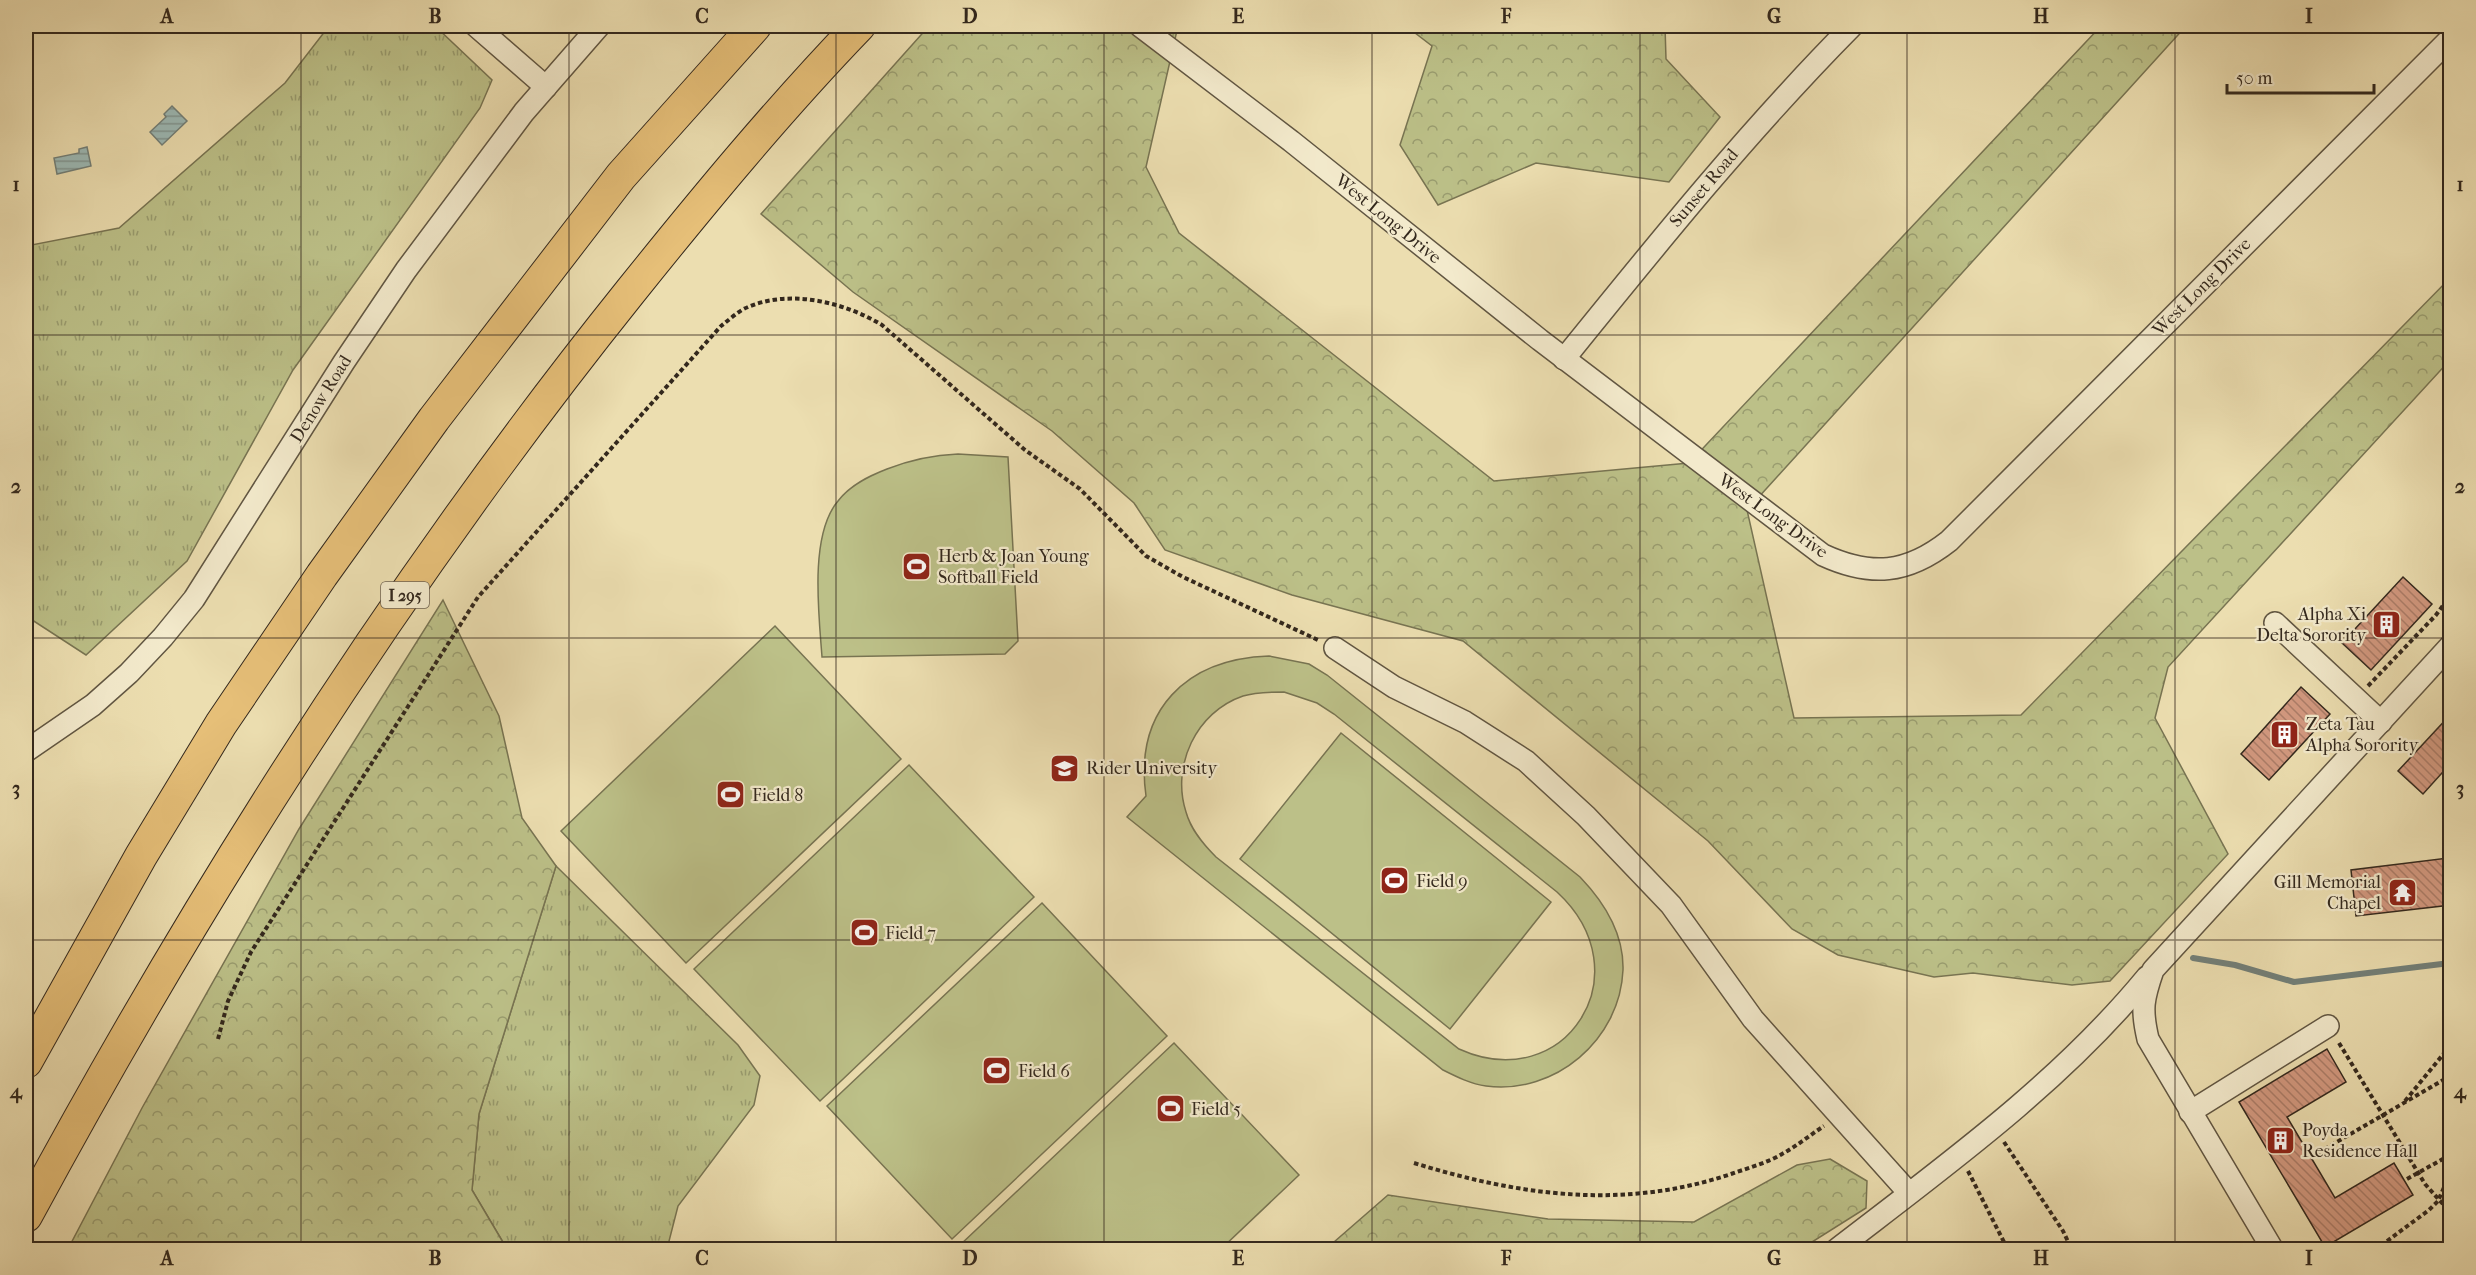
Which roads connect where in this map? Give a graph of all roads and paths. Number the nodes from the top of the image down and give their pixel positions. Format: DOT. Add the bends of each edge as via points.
graph roads {
  1 [pos="476,26"];
  2 [pos="599,26"];
  3 [pos="755,26"];
  4 [pos="859,26"];
  5 [pos="1140,26"];
  6 [pos="1852,26"];
  7 [pos="2451,39"];
  8 [pos="546,87"];
  9 [pos="1564,359"];
  10 [pos="2451,596"];
  11 [pos="2275,623"];
  12 [pos="2451,646"];
  13 [pos="1335,648"];
  14 [pos="2356,698"];
  15 [pos="2381,722"];
  16 [pos="26,751"];
  17 [pos="2153,970"];
  18 [pos="2328,1026"];
  19 [pos="218,1039"];
  20 [pos="2451,1046"];
  21 [pos="26,1062"];
  22 [pos="2451,1076"];
  23 [pos="2403,1103"];
  24 [pos="2190,1112"];
  25 [pos="2384,1115"];
  26 [pos="1839,1116"];
  27 [pos="1993,1127"];
  28 [pos="2318,1154"];
  29 [pos="2451,1155"];
  30 [pos="1414,1163"];
  31 [pos="1965,1166"];
  32 [pos="2418,1173"];
  33 [pos="2451,1174"];
  34 [pos="2407,1179"];
  35 [pos="1909,1194"];
  36 [pos="2438,1201"];
  37 [pos="2451,1212"];
  38 [pos="26,1216"];
  39 [pos="1836,1250"];
  40 [pos="2008,1250"];
  41 [pos="2072,1250"];
  42 [pos="2272,1250"];
  43 [pos="2375,1250"];
  1 -- 8 [label="street"];
  2 -- 8 [label="street, Denow Road"];
  3 -- 21 [label="highway" via="621,177 434,419 322,574 220,724"];
  4 -- 38 [label="highway, I 295" via="674,237 573,364 416,578 231,860 122,1042"];
  5 -- 9 [label="street, West Long Drive"];
  6 -- 9 [label="street, Sunset Road" via="1784,94 1716,171"];
  7 -- 9 [label="street, West Long Drive" via="1948,541 1910,564 1867,570 1823,555"];
  8 -- 16 [label="street, Denow Road" via="406,270 194,599 129,673 93,705"];
  10 -- 14 [label="path"];
  11 -- 14 [label="street"];
  12 -- 15 [label="street"];
  13 -- 19 [label="path" via="1146,556 1080,489 1025,450 882,325 861,312 782,298 747,308 721,326 478,597 251,952 228,1001"];
  13 -- 26 [label="street" via="1394,687 1465,722 1526,761 1552,784 1671,905 1753,1019"];
  14 -- 15 [label="street"];
  15 -- 17 [label="street"];
  17 -- 24 [label="street" via="2142,1012 2148,1039"];
  17 -- 27 [label="street" via="2081,1050"];
  18 -- 24 [label="street"];
  18 -- 25 [label="path"];
  20 -- 23 [label="path"];
  22 -- 23 [label="path"];
  23 -- 25 [label="path"];
  24 -- 42 [label="street"];
  25 -- 28 [label="path"];
  25 -- 32 [label="path"];
  26 -- 30 [label="path" via="1782,1155 1691,1187 1641,1195 1558,1194"];
  26 -- 35 [label="street"];
  27 -- 35 [label="street"];
  27 -- 41 [label="path"];
  29 -- 32 [label="path"];
  31 -- 40 [label="path"];
  32 -- 34 [label="path"];
  32 -- 36 [label="path"];
  33 -- 36 [label="path"];
  35 -- 39 [label="street"];
  36 -- 37 [label="path"];
  36 -- 43 [label="path"];
}
